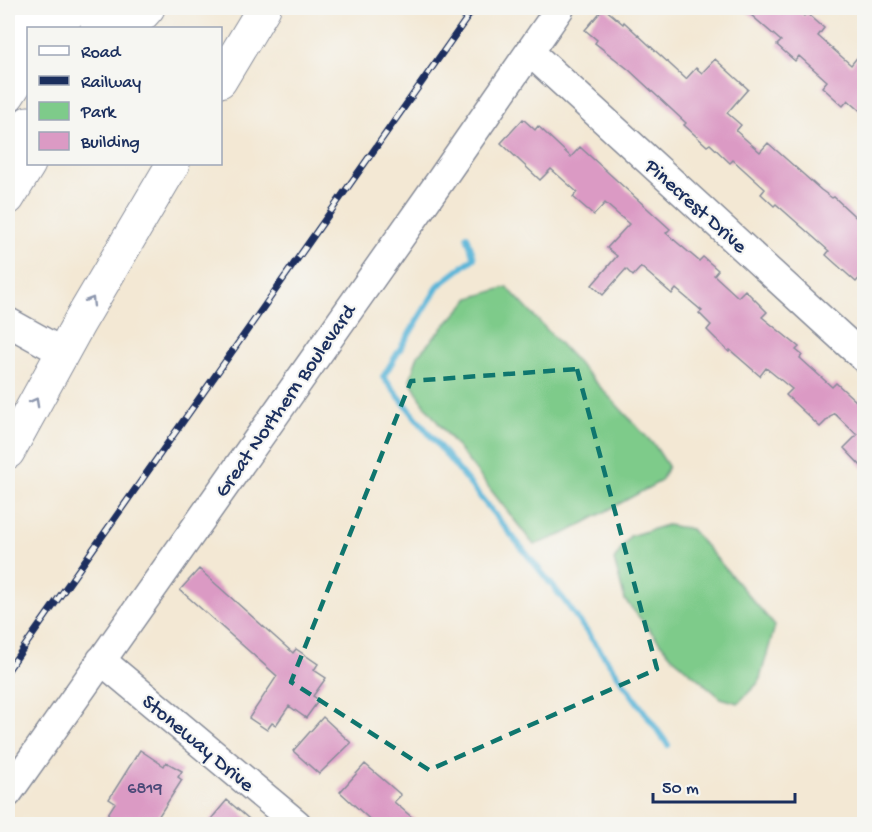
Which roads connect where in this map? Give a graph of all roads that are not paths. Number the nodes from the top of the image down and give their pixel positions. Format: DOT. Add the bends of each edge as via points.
graph roads {
  1 [pos="20,8"];
  2 [pos="40,8"];
  3 [pos="73,8"];
  4 [pos="114,8"];
  5 [pos="147,8"];
  6 [pos="264,8"];
  7 [pos="560,8"];
  8 [pos="57,27"];
  9 [pos="98,27"];
  10 [pos="131,27"];
  11 [pos="8,33"];
  12 [pos="8,48"];
  13 [pos="530,52"];
  14 [pos="27,66"];
  15 [pos="222,78"];
  16 [pos="8,95"];
  17 [pos="27,125"];
  18 [pos="8,154"];
  19 [pos="28,165"];
  20 [pos="172,165"];
  21 [pos="8,198"];
  22 [pos="20,329"];
  23 [pos="62,352"];
  24 [pos="864,358"];
  25 [pos="8,452"];
  26 [pos="101,660"];
  27 [pos="8,792"];
  28 [pos="297,825"];
  1 -- 11 [label="highway"];
  2 -- 12 [label="highway"];
  3 -- 8 [label="highway"];
  4 -- 9 [label="highway"];
  5 -- 10 [label="highway"];
  6 -- 15 [label="highway"];
  7 -- 13 [label="street, Great Northern Boulevard"];
  13 -- 24 [label="street, Pinecrest Drive"];
  13 -- 26 [label="street, Great Northern Boulevard"];
  14 -- 16 [label="highway"];
  17 -- 18 [label="highway"];
  19 -- 21 [label="highway"];
  23 -- 20 [label="highway, one-way"];
  22 -- 23 [label="street"];
  25 -- 23 [label="highway, one-way"];
  26 -- 27 [label="street, Great Northern Boulevard"];
  26 -- 28 [label="street, Stoneway Drive"];
}
